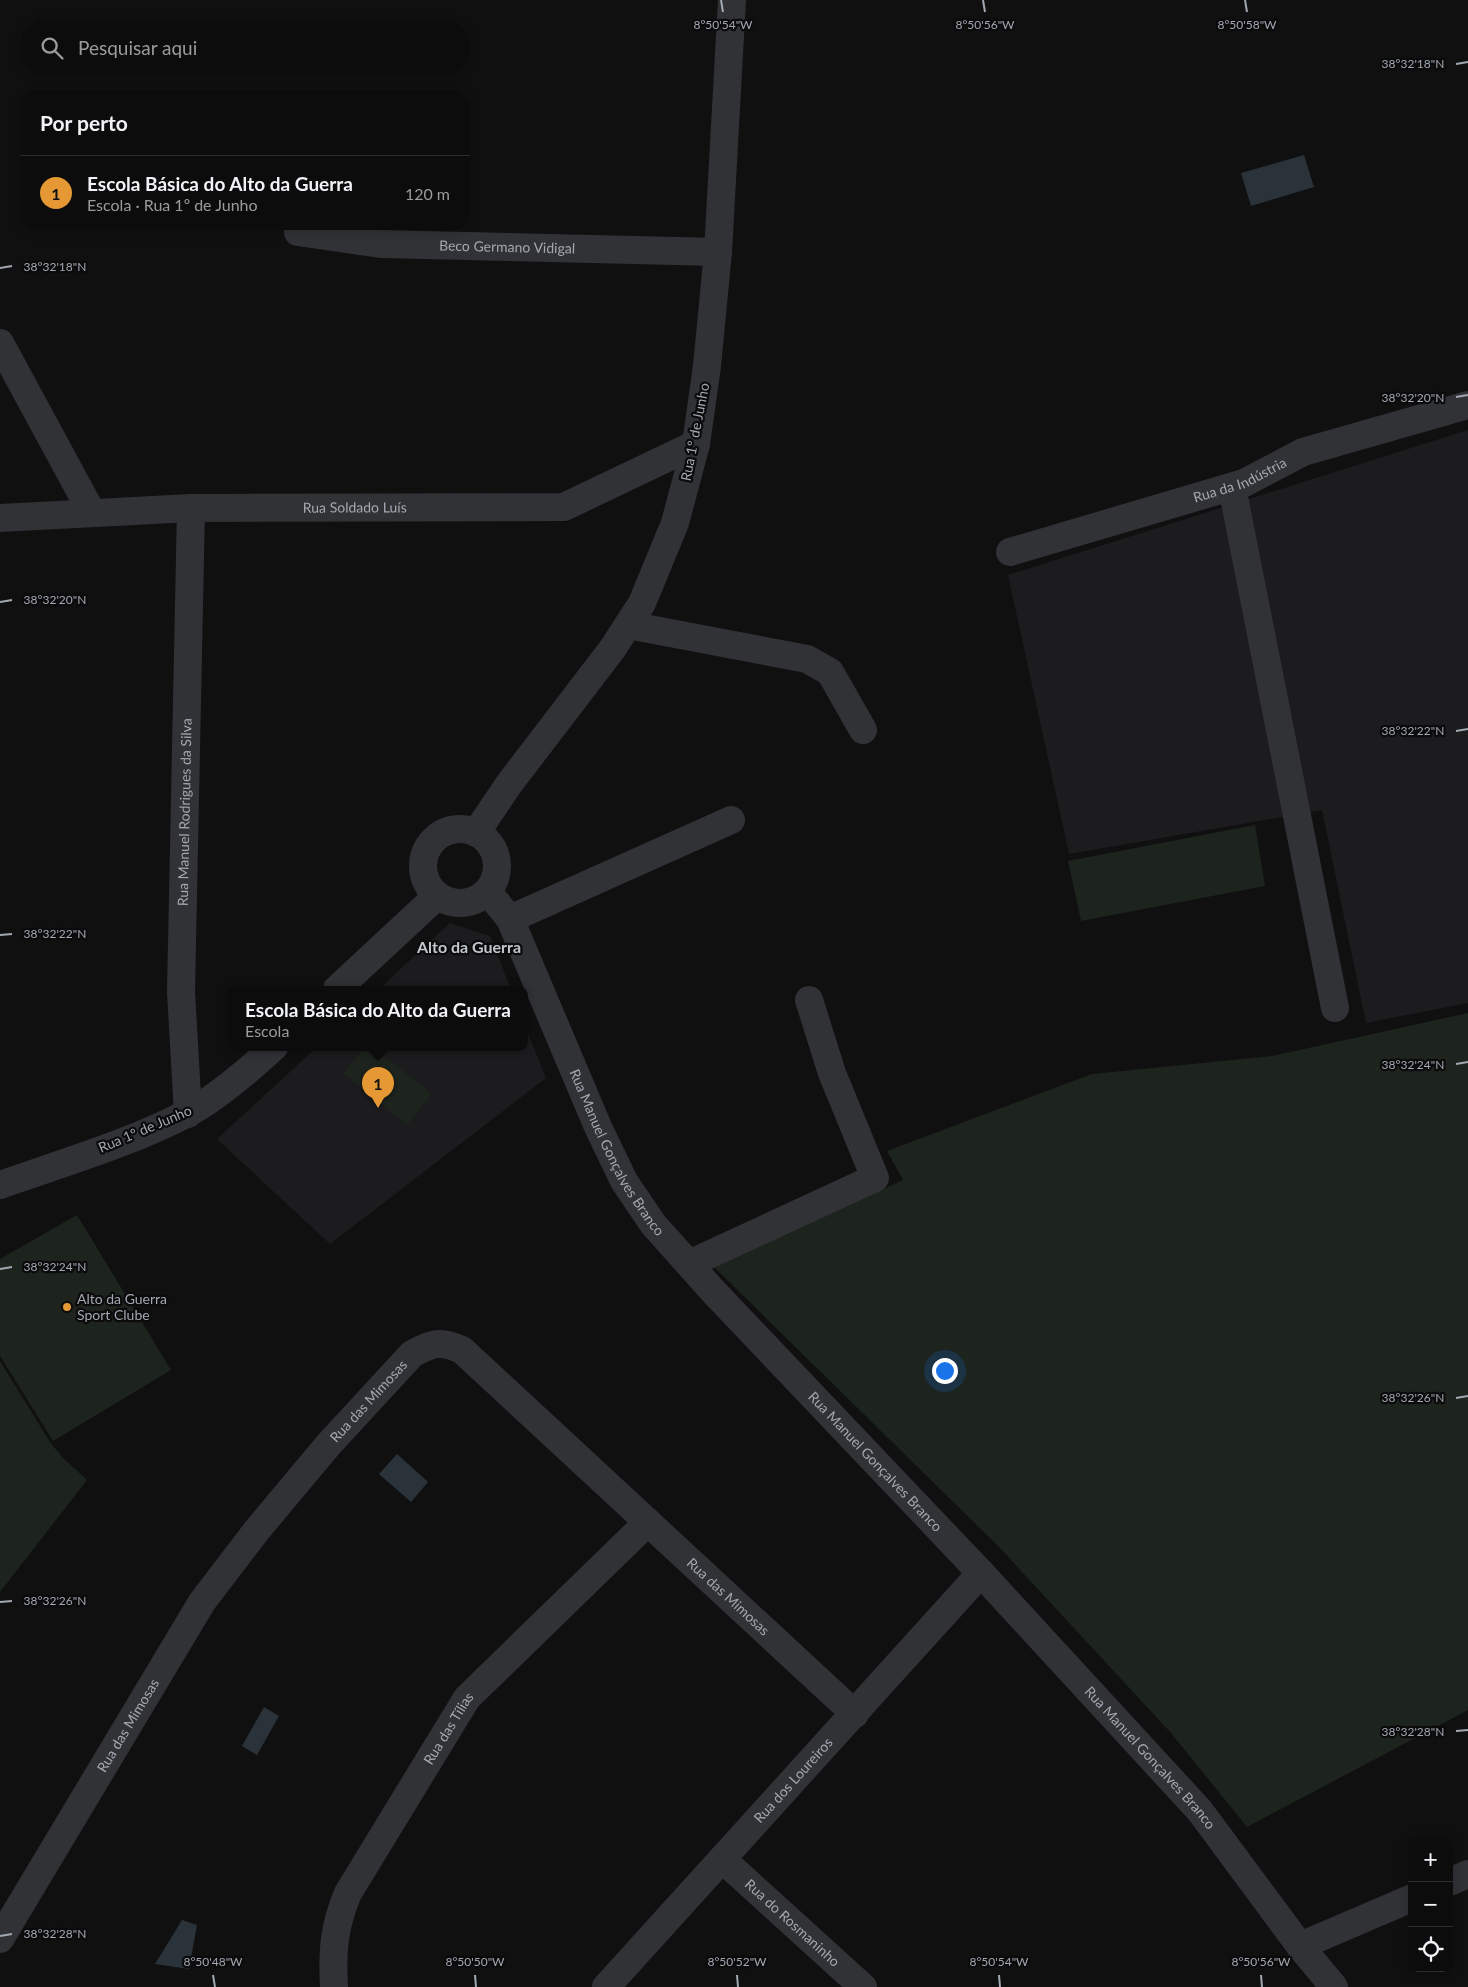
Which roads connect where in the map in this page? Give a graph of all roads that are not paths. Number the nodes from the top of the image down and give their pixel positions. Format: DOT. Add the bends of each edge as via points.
graph roads {
  1 [pos="732,0"];
  2 [pos="298,232"];
  3 [pos="718,252"];
  4 [pos="0,343"];
  5 [pos="1468,405"];
  6 [pos="696,444"];
  7 [pos="1232,487"];
  8 [pos="191,508"];
  9 [pos="92,513"];
  10 [pos="0,518"];
  11 [pos="1010,552"];
  12 [pos="628,625"];
  13 [pos="863,730"];
  14 [pos="732,820"];
  15 [pos="476,833"];
  16 [pos="488,892"];
  17 [pos="437,896"];
  18 [pos="510,919"];
  19 [pos="340,986"];
  20 [pos="809,1000"];
  21 [pos="1335,1008"];
  22 [pos="270,1051"];
  23 [pos="188,1114"];
  24 [pos="0,1185"];
  25 [pos="689,1264"];
  26 [pos="648,1522"];
  27 [pos="981,1573"];
  28 [pos="855,1714"];
  29 [pos="722,1859"];
  30 [pos="1468,1874"];
  31 [pos="1453,1880"];
  32 [pos="1408,1900"];
  33 [pos="0,1939"];
  34 [pos="1300,1946"];
  35 [pos="334,1987"];
  36 [pos="606,1987"];
  37 [pos="863,1987"];
  38 [pos="1334,1987"];
  1 -- 3 [label="street, Rua 1º de Junho"];
  2 -- 3 [label="street, Beco Germano Vidigal" via="381,244"];
  3 -- 6 [label="street, Rua 1º de Junho"];
  4 -- 9 [label="street"];
  5 -- 7 [label="street, Rua da Indústria" via="1303,452"];
  6 -- 8 [label="street, Rua Soldado Luís" via="564,507"];
  6 -- 12 [label="street, Rua 1º de Junho" via="675,522 642,603"];
  7 -- 11 [label="street, Rua da Indústria"];
  7 -- 21 [label="street"];
  8 -- 9 [label="street, Rua Soldado Luís"];
  8 -- 23 [label="street, Rua Manuel Rodrigues da Silva" via="181,992"];
  9 -- 10 [label="street, Rua Soldado Luís"];
  12 -- 13 [label="street" via="807,659 830,672"];
  12 -- 15 [label="street, Rua 1º de Junho"];
  14 -- 18 [label="street"];
  15 -- 16 [label="street" via="490,843 497,859 496,876"];
  15 -- 17 [label="street" via="461,829 446,832 433,840 425,854 422,869 427,884"];
  16 -- 17 [label="street" via="464,904"];
  16 -- 18 [label="street, Rua Manuel Gonçalves Branco"];
  17 -- 19 [label="street"];
  18 -- 25 [label="street, Rua Manuel Gonçalves Branco" via="624,1181 652,1224"];
  20 -- 25 [label="street" via="832,1073 875,1178"];
  22 -- 23 [label="street, Rua 1º de Junho"];
  23 -- 24 [label="street, Rua 1º de Junho"];
  25 -- 27 [label="street, Rua Manuel Gonçalves Branco"];
  26 -- 28 [label="street, Rua das Mimosas"];
  26 -- 33 [label="street, Rua das Mimosas" via="462,1350 447,1343 427,1346 412,1354 256,1530 202,1602"];
  26 -- 35 [label="street, Rua das Tílias" via="467,1698 348,1893 337,1920"];
  27 -- 28 [label="street, Rua dos Loureiros"];
  27 -- 34 [label="street, Rua Manuel Gonçalves Branco" via="1200,1811"];
  28 -- 29 [label="street, Rua dos Loureiros"];
  29 -- 36 [label="street, Rua dos Loureiros"];
  29 -- 37 [label="street, Rua do Rosmaninho"];
  30 -- 31 [label="street"];
  32 -- 34 [label="street"];
  34 -- 38 [label="street, Rua Manuel Gonçalves Branco"];
}
